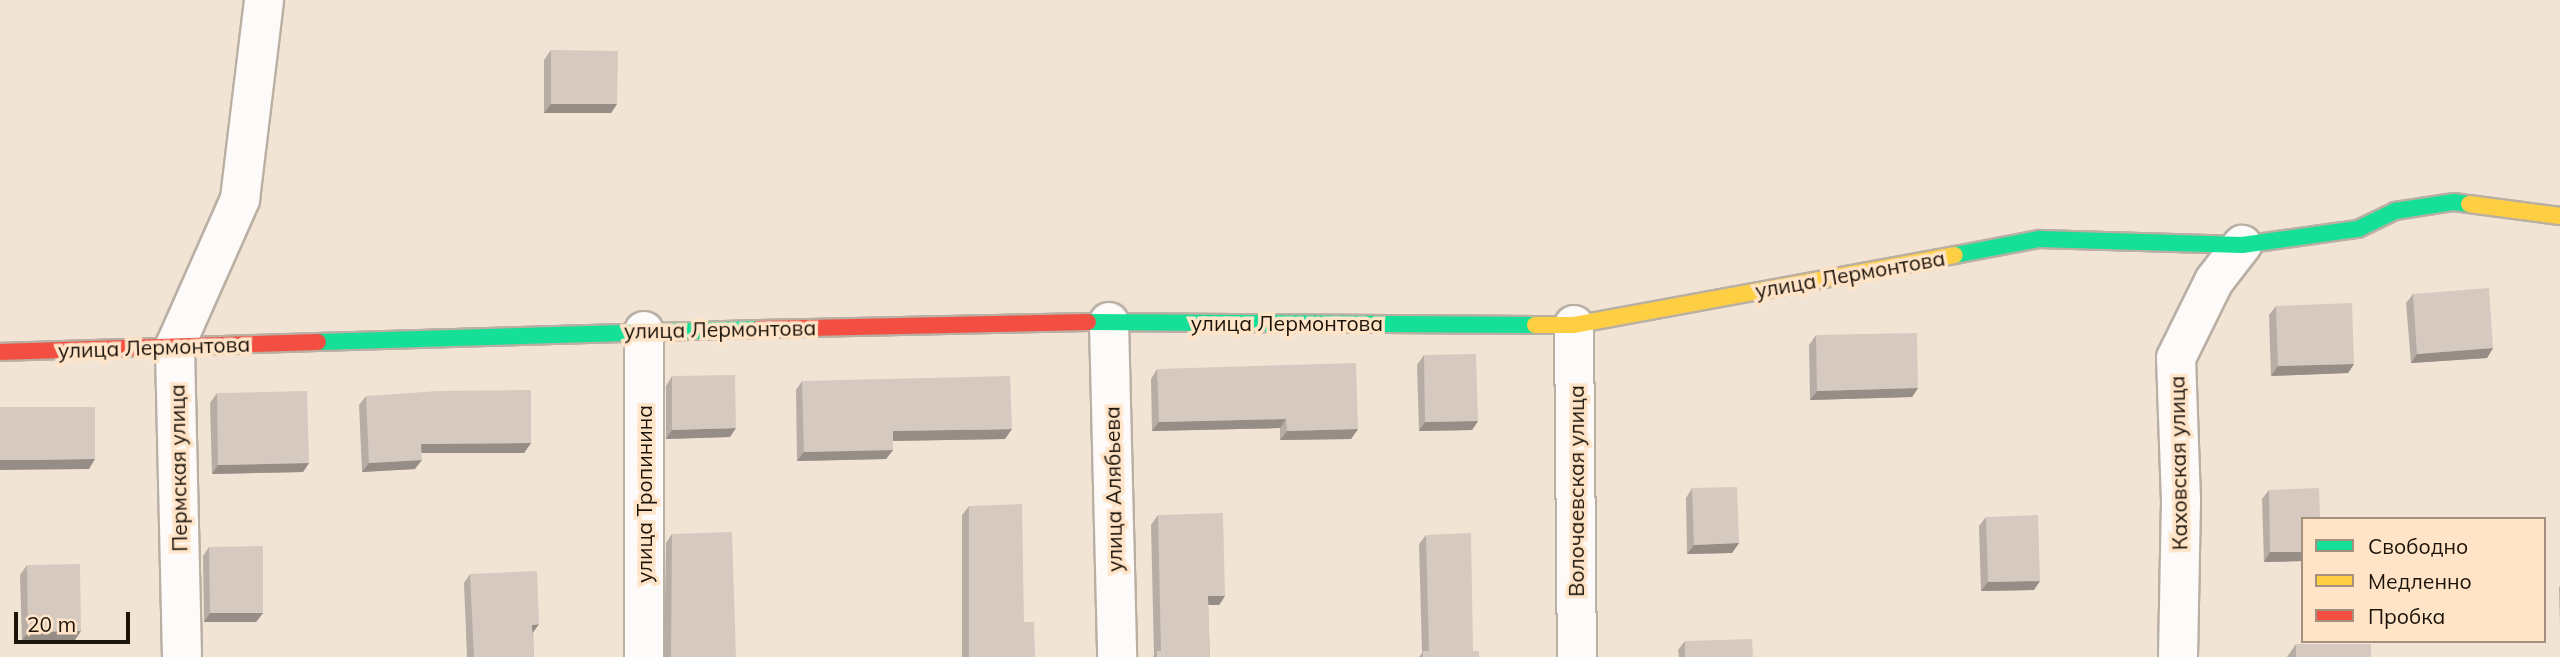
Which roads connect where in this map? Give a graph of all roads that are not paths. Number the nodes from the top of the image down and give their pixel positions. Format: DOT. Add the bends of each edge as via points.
graph roads {
  1 [pos="264,0"];
  2 [pos="2560,216"];
  3 [pos="2242,245"];
  4 [pos="1109,322"];
  5 [pos="1574,325"];
  6 [pos="644,331"];
  7 [pos="175,346"];
  8 [pos="0,352"];
  9 [pos="182,657"];
  10 [pos="645,657"];
  11 [pos="1117,657"];
  12 [pos="1577,657"];
  13 [pos="2178,657"];
  1 -- 7 [label="street, Пермская улица" via="240,199"];
  2 -- 3 [label="street, улица Лермонтова" via="2454,202 2395,211 2358,229"];
  3 -- 5 [label="street, улица Лермонтова" via="2039,239"];
  3 -- 13 [label="street, Каховская улица" via="2214,281 2176,358 2181,501"];
  4 -- 5 [label="street, улица Лермонтова"];
  4 -- 6 [label="street, улица Лермонтова"];
  4 -- 11 [label="street, улица Алябьева"];
  5 -- 12 [label="street, Волочаевская улица"];
  6 -- 7 [label="street, улица Лермонтова"];
  6 -- 10 [label="street, улица Тропинина"];
  7 -- 8 [label="street, улица Лермонтова"];
  7 -- 9 [label="street, Пермская улица"];
}
